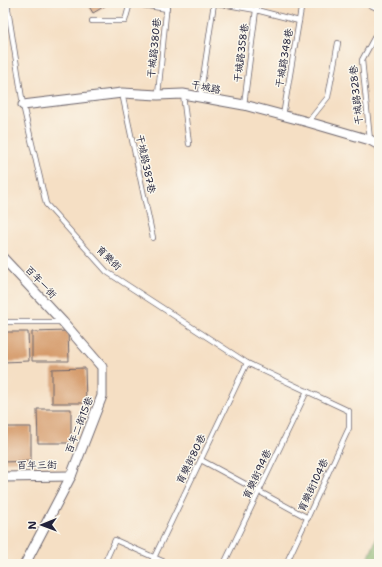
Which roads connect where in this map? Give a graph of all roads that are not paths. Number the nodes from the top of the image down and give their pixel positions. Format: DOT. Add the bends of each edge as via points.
graph roads {
  1 [pos="7,3"];
  2 [pos="215,3"];
  3 [pos="258,3"];
  4 [pos="302,3"];
  5 [pos="366,3"];
  6 [pos="167,6"];
  7 [pos="379,9"];
  8 [pos="256,10"];
  9 [pos="92,21"];
  10 [pos="299,21"];
  11 [pos="379,29"];
  12 [pos="338,43"];
  13 [pos="122,93"];
  14 [pos="183,94"];
  15 [pos="158,95"];
  16 [pos="200,98"];
  17 [pos="23,105"];
  18 [pos="244,106"];
  19 [pos="283,116"];
  20 [pos="308,122"];
  21 [pos="370,140"];
  22 [pos="189,144"];
  23 [pos="379,145"];
  24 [pos="154,238"];
  25 [pos="3,258"];
  26 [pos="3,322"];
  27 [pos="64,322"];
  28 [pos="247,363"];
  29 [pos="307,391"];
  30 [pos="349,411"];
  31 [pos="201,460"];
  32 [pos="71,476"];
  33 [pos="3,477"];
  34 [pos="258,492"];
  35 [pos="308,518"];
  36 [pos="154,557"];
  37 [pos="25,564"];
  38 [pos="104,564"];
  39 [pos="151,564"];
  40 [pos="169,564"];
  41 [pos="224,564"];
  42 [pos="286,564"];
  1 -- 17 [label="lane, 育樂街"];
  2 -- 8 [label="lane"];
  2 -- 16 [label="lane"];
  3 -- 8 [label="lane, 干城路358巷"];
  4 -- 10 [label="lane, 干城路348巷"];
  5 -- 7 [label="lane"];
  6 -- 9 [label="lane" via="130,3 125,21"];
  6 -- 15 [label="lane, 干城路380巷"];
  8 -- 10 [label="lane"];
  8 -- 18 [label="lane, 干城路358巷"];
  10 -- 19 [label="lane, 干城路348巷"];
  11 -- 21 [label="lane, 干城路328巷" via="362,60"];
  12 -- 20 [label="lane" via="328,96"];
  13 -- 15 [label="street, 干城路"];
  13 -- 17 [label="street, 干城路"];
  13 -- 24 [label="lane, 干城路387巷"];
  14 -- 15 [label="street, 干城路"];
  14 -- 16 [label="street, 干城路"];
  14 -- 22 [label="lane"];
  16 -- 18 [label="street, 干城路"];
  17 -- 28 [label="lane, 育樂街" via="46,204 107,272"];
  18 -- 19 [label="street, 干城路"];
  19 -- 20 [label="street, 干城路"];
  20 -- 21 [label="street, 干城路"];
  21 -- 23 [label="street, 干城路"];
  25 -- 27 [label="street, 百年一街"];
  26 -- 27 [label="lane"];
  27 -- 32 [label="street, 百年二街15巷" via="102,367 102,396"];
  28 -- 29 [label="lane, 育樂街"];
  28 -- 31 [label="lane, 育樂街80巷"];
  29 -- 30 [label="lane, 育樂街"];
  29 -- 34 [label="lane, 育樂街94巷"];
  30 -- 35 [label="lane, 育樂街104巷" via="349,428"];
  31 -- 34 [label="lane"];
  31 -- 36 [label="lane, 育樂街80巷"];
  32 -- 33 [label="street, 百年三街"];
  32 -- 37 [label="street, 百年二街15巷"];
  34 -- 35 [label="lane"];
  34 -- 41 [label="lane, 育樂街94巷"];
  35 -- 42 [label="lane, 育樂街104巷"];
  36 -- 38 [label="lane" via="115,540"];
  36 -- 39 [label="lane, 育樂街80巷"];
  36 -- 40 [label="lane"];
}
